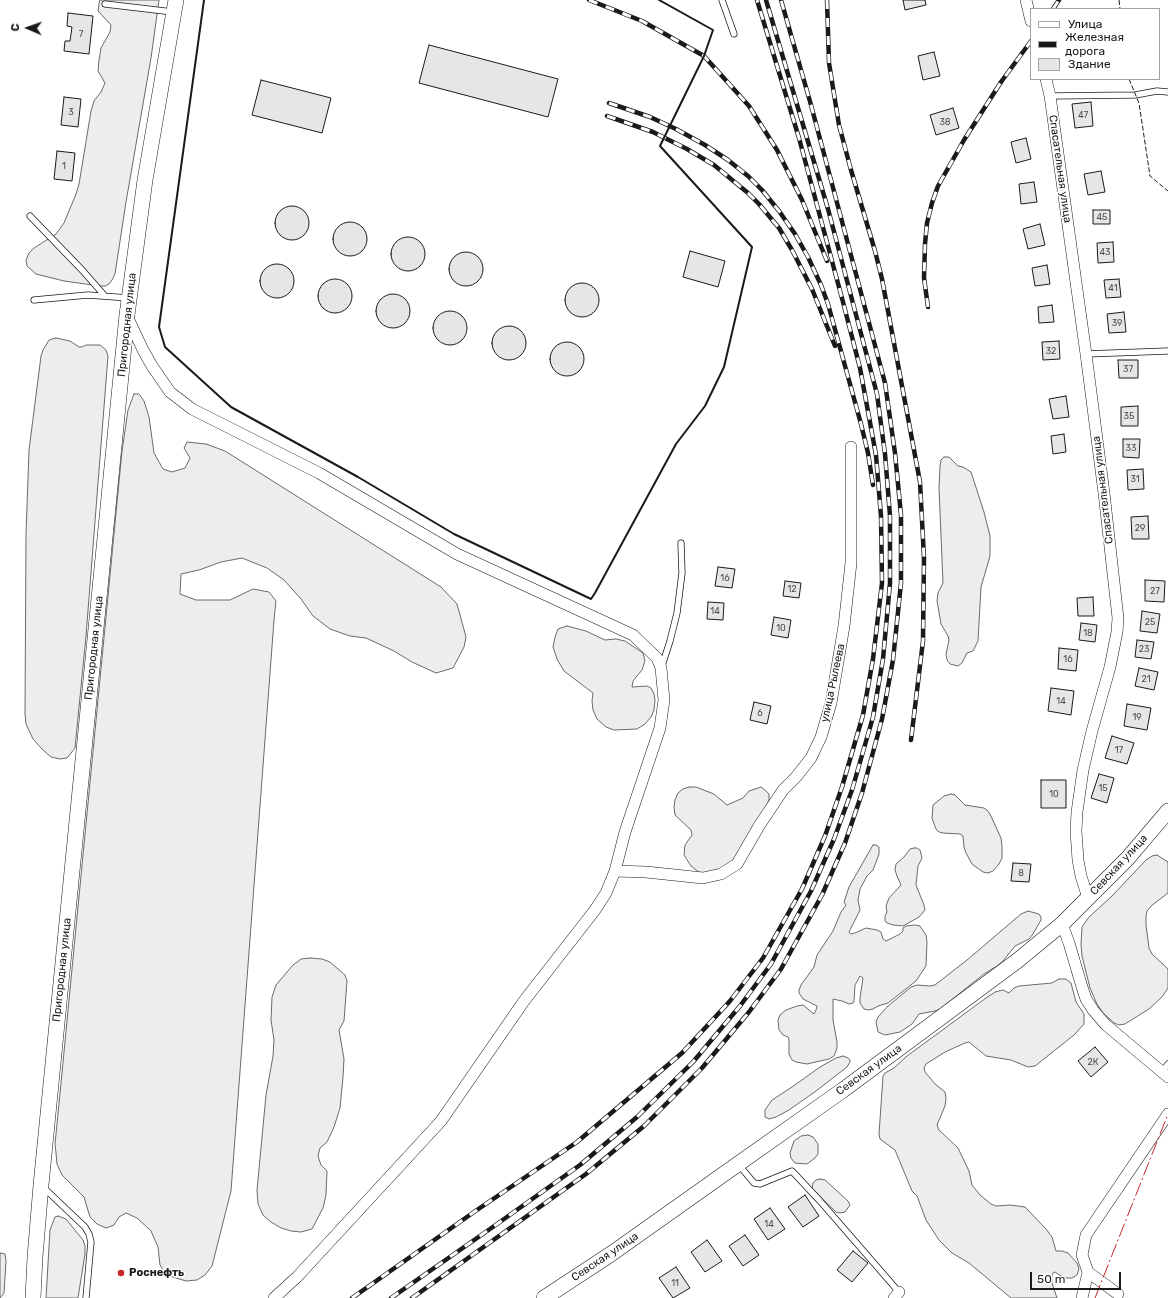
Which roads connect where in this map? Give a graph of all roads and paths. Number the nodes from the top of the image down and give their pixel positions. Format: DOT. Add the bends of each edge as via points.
graph roads {
  1 [pos="722,0"];
  2 [pos="1026,0"];
  3 [pos="105,4"];
  4 [pos="175,6"];
  5 [pos="1030,17"];
  6 [pos="734,34"];
  7 [pos="1046,80"];
  8 [pos="1168,92"];
  9 [pos="1050,96"];
  10 [pos="30,216"];
  11 [pos="104,295"];
  12 [pos="129,298"];
  13 [pos="34,300"];
  14 [pos="127,316"];
  15 [pos="1168,351"];
  16 [pos="1086,354"];
  17 [pos="851,447"];
  18 [pos="681,543"];
  19 [pos="661,668"];
  20 [pos="1168,811"];
  21 [pos="615,871"];
  22 [pos="1088,898"];
  23 [pos="1062,924"];
  24 [pos="1166,1071"];
  25 [pos="1168,1114"];
  26 [pos="738,1164"];
  27 [pos="41,1185"];
  28 [pos="1088,1272"];
  29 [pos="1118,1294"];
  30 [pos="897,1295"];
  31 [pos="87,1297"];
  32 [pos="33,1298"];
  33 [pos="274,1298"];
  34 [pos="544,1298"];
  35 [pos="1082,1298"];
  1 -- 6 [label="lane"];
  2 -- 5 [label="street"];
  3 -- 4 [label="lane"];
  4 -- 12 [label="main road, Пригородная улица" via="145,180"];
  7 -- 9 [label="street, Спасательная улица"];
  8 -- 9 [label="lane"];
  9 -- 16 [label="street, Спасательная улица"];
  10 -- 11 [label="lane"];
  11 -- 12 [label="lane"];
  11 -- 13 [label="lane"];
  12 -- 14 [label="main road, Пригородная улица"];
  14 -- 19 [label="street" via="143,350 163,382 170,392 192,409 319,473 457,554 633,635 657,658"];
  14 -- 27 [label="main road, Пригородная улица"];
  15 -- 16 [label="lane"];
  16 -- 22 [label="street, Спасательная улица" via="1118,618 1110,667 1083,770 1077,812 1078,860"];
  17 -- 21 [label="street, улица Рылеева" via="851,563 844,626 831,702 821,737 811,758 783,790 737,864 721,874 703,878"];
  18 -- 19 [label="lane" via="682,573 677,613"];
  19 -- 21 [label="street" via="664,700 660,728 625,832"];
  20 -- 22 [label="main road, Севская улица" via="1128,858"];
  21 -- 33 [label="street" via="606,893 595,910 524,1002 441,1121 297,1277"];
  22 -- 23 [label="main road, Севская улица"];
  23 -- 24 [label="street" via="1086,999 1093,1010 1106,1025"];
  23 -- 26 [label="main road, Севская улица" via="986,985"];
  25 -- 28 [label="street" via="1086,1235 1082,1255"];
  26 -- 30 [label="lane" via="754,1183 760,1184 792,1171"];
  26 -- 34 [label="main road, Севская улица"];
  27 -- 31 [label="lane" via="85,1227 89,1234 91,1242"];
  27 -- 32 [label="main road, Пригородная улица"];
  28 -- 29 [label="street"];
  28 -- 35 [label="street"];
}
